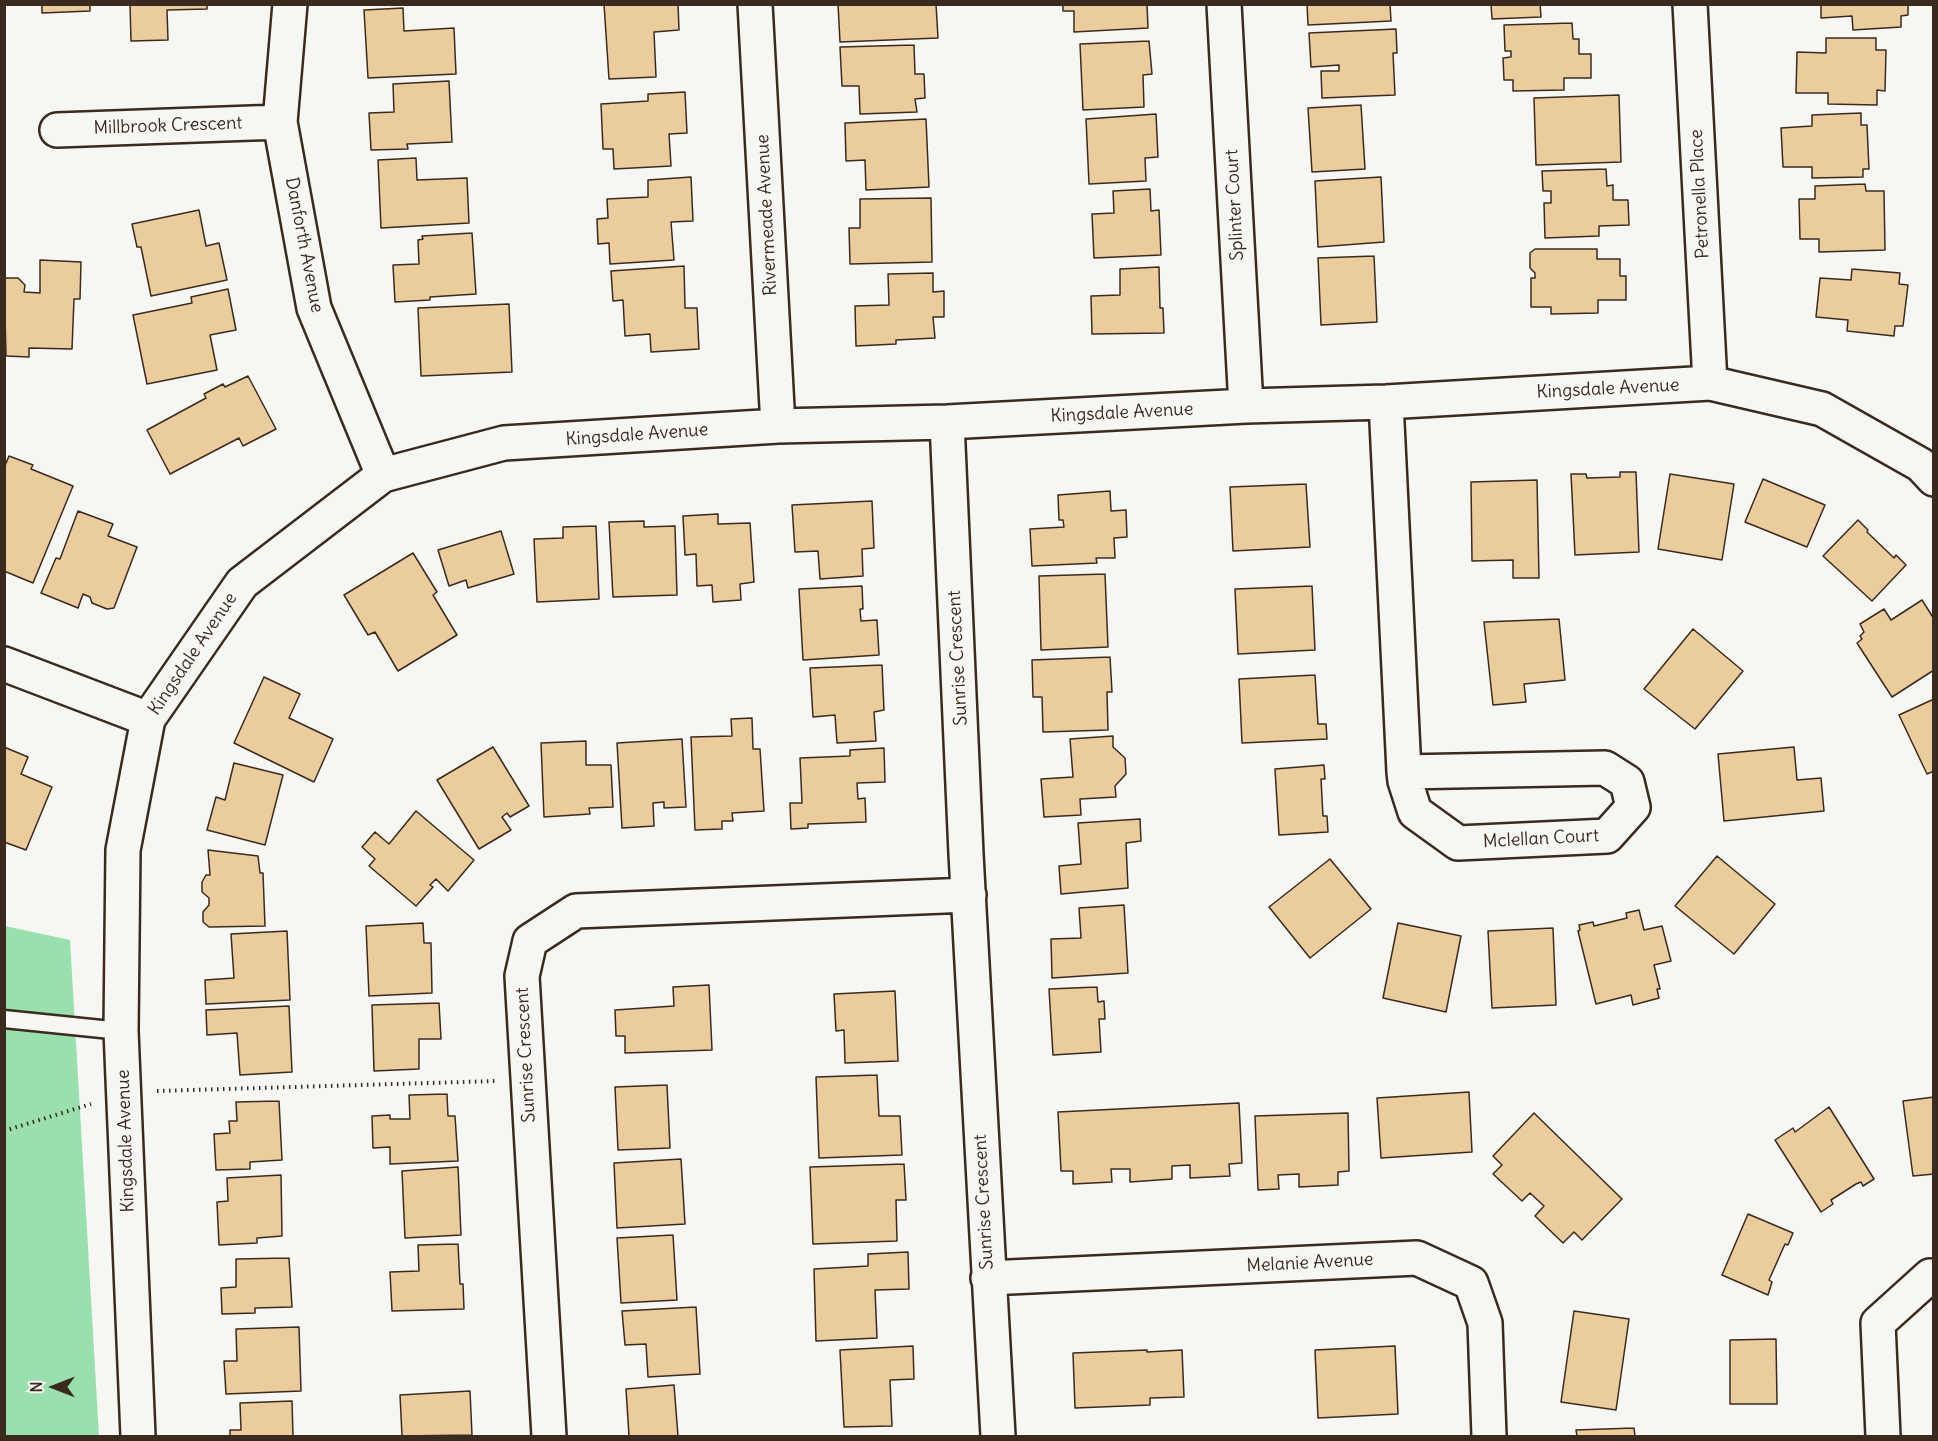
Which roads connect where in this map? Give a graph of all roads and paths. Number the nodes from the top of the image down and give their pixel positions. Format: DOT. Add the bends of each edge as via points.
graph roads {
  1 [pos="290,4"];
  2 [pos="755,4"];
  3 [pos="1224,4"];
  4 [pos="1690,4"];
  5 [pos="280,122"];
  6 [pos="57,130"];
  7 [pos="1710,383"];
  8 [pos="1386,402"];
  9 [pos="1246,406"];
  10 [pos="947,422"];
  11 [pos="778,426"];
  12 [pos="382,475"];
  13 [pos="1934,478"];
  14 [pos="4,664"];
  15 [pos="148,719"];
  16 [pos="1404,772"];
  17 [pos="969,895"];
  18 [pos="4,1019"];
  19 [pos="121,1031"];
  20 [pos="528,1080"];
  21 [pos="123,1093"];
  22 [pos="4,1131"];
  23 [pos="1934,1276"];
  24 [pos="988,1278"];
  25 [pos="138,1437"];
  26 [pos="549,1437"];
  27 [pos="998,1437"];
  28 [pos="1489,1437"];
  29 [pos="1883,1437"];
  1 -- 5 [label="street, Danforth Avenue"];
  2 -- 11 [label="street, Rivermeade Avenue"];
  3 -- 9 [label="street, Splinter Court"];
  4 -- 7 [label="street, Petronella Place"];
  5 -- 6 [label="street, Millbrook Crescent"];
  5 -- 12 [label="street, Danforth Avenue" via="314,308"];
  7 -- 8 [label="street, Kingsdale Avenue"];
  7 -- 13 [label="street, Kingsdale Avenue" via="1822,409 1921,465"];
  8 -- 9 [label="street, Kingsdale Avenue"];
  8 -- 16 [label="street, Mclellan Court"];
  9 -- 10 [label="street, Kingsdale Avenue"];
  10 -- 11 [label="street, Kingsdale Avenue"];
  10 -- 17 [label="street, Sunrise Crescent"];
  11 -- 12 [label="street, Kingsdale Avenue" via="504,443"];
  12 -- 15 [label="street, Kingsdale Avenue" via="242,583"];
  14 -- 15 [label="street"];
  15 -- 19 [label="street, Kingsdale Avenue" via="123,850"];
  16 -- 16 [label="street, Mclellan Court" via="1415,812 1458,843 1607,836 1633,807 1627,782 1605,768"];
  17 -- 20 [label="street, Sunrise Crescent" via="576,912 530,941 522,976"];
  17 -- 24 [label="street, Sunrise Crescent"];
  18 -- 19 [label="lane"];
  19 -- 21 [label="street, Kingsdale Avenue"];
  20 -- 21 [label="path"];
  20 -- 26 [label="street, Sunrise Crescent"];
  21 -- 22 [label="path"];
  21 -- 25 [label="street, Kingsdale Avenue"];
  23 -- 29 [label="street" via="1878,1323"];
  24 -- 27 [label="street, Sunrise Crescent"];
  24 -- 28 [label="street, Melanie Avenue" via="1417,1258 1471,1283 1485,1323"];
}
